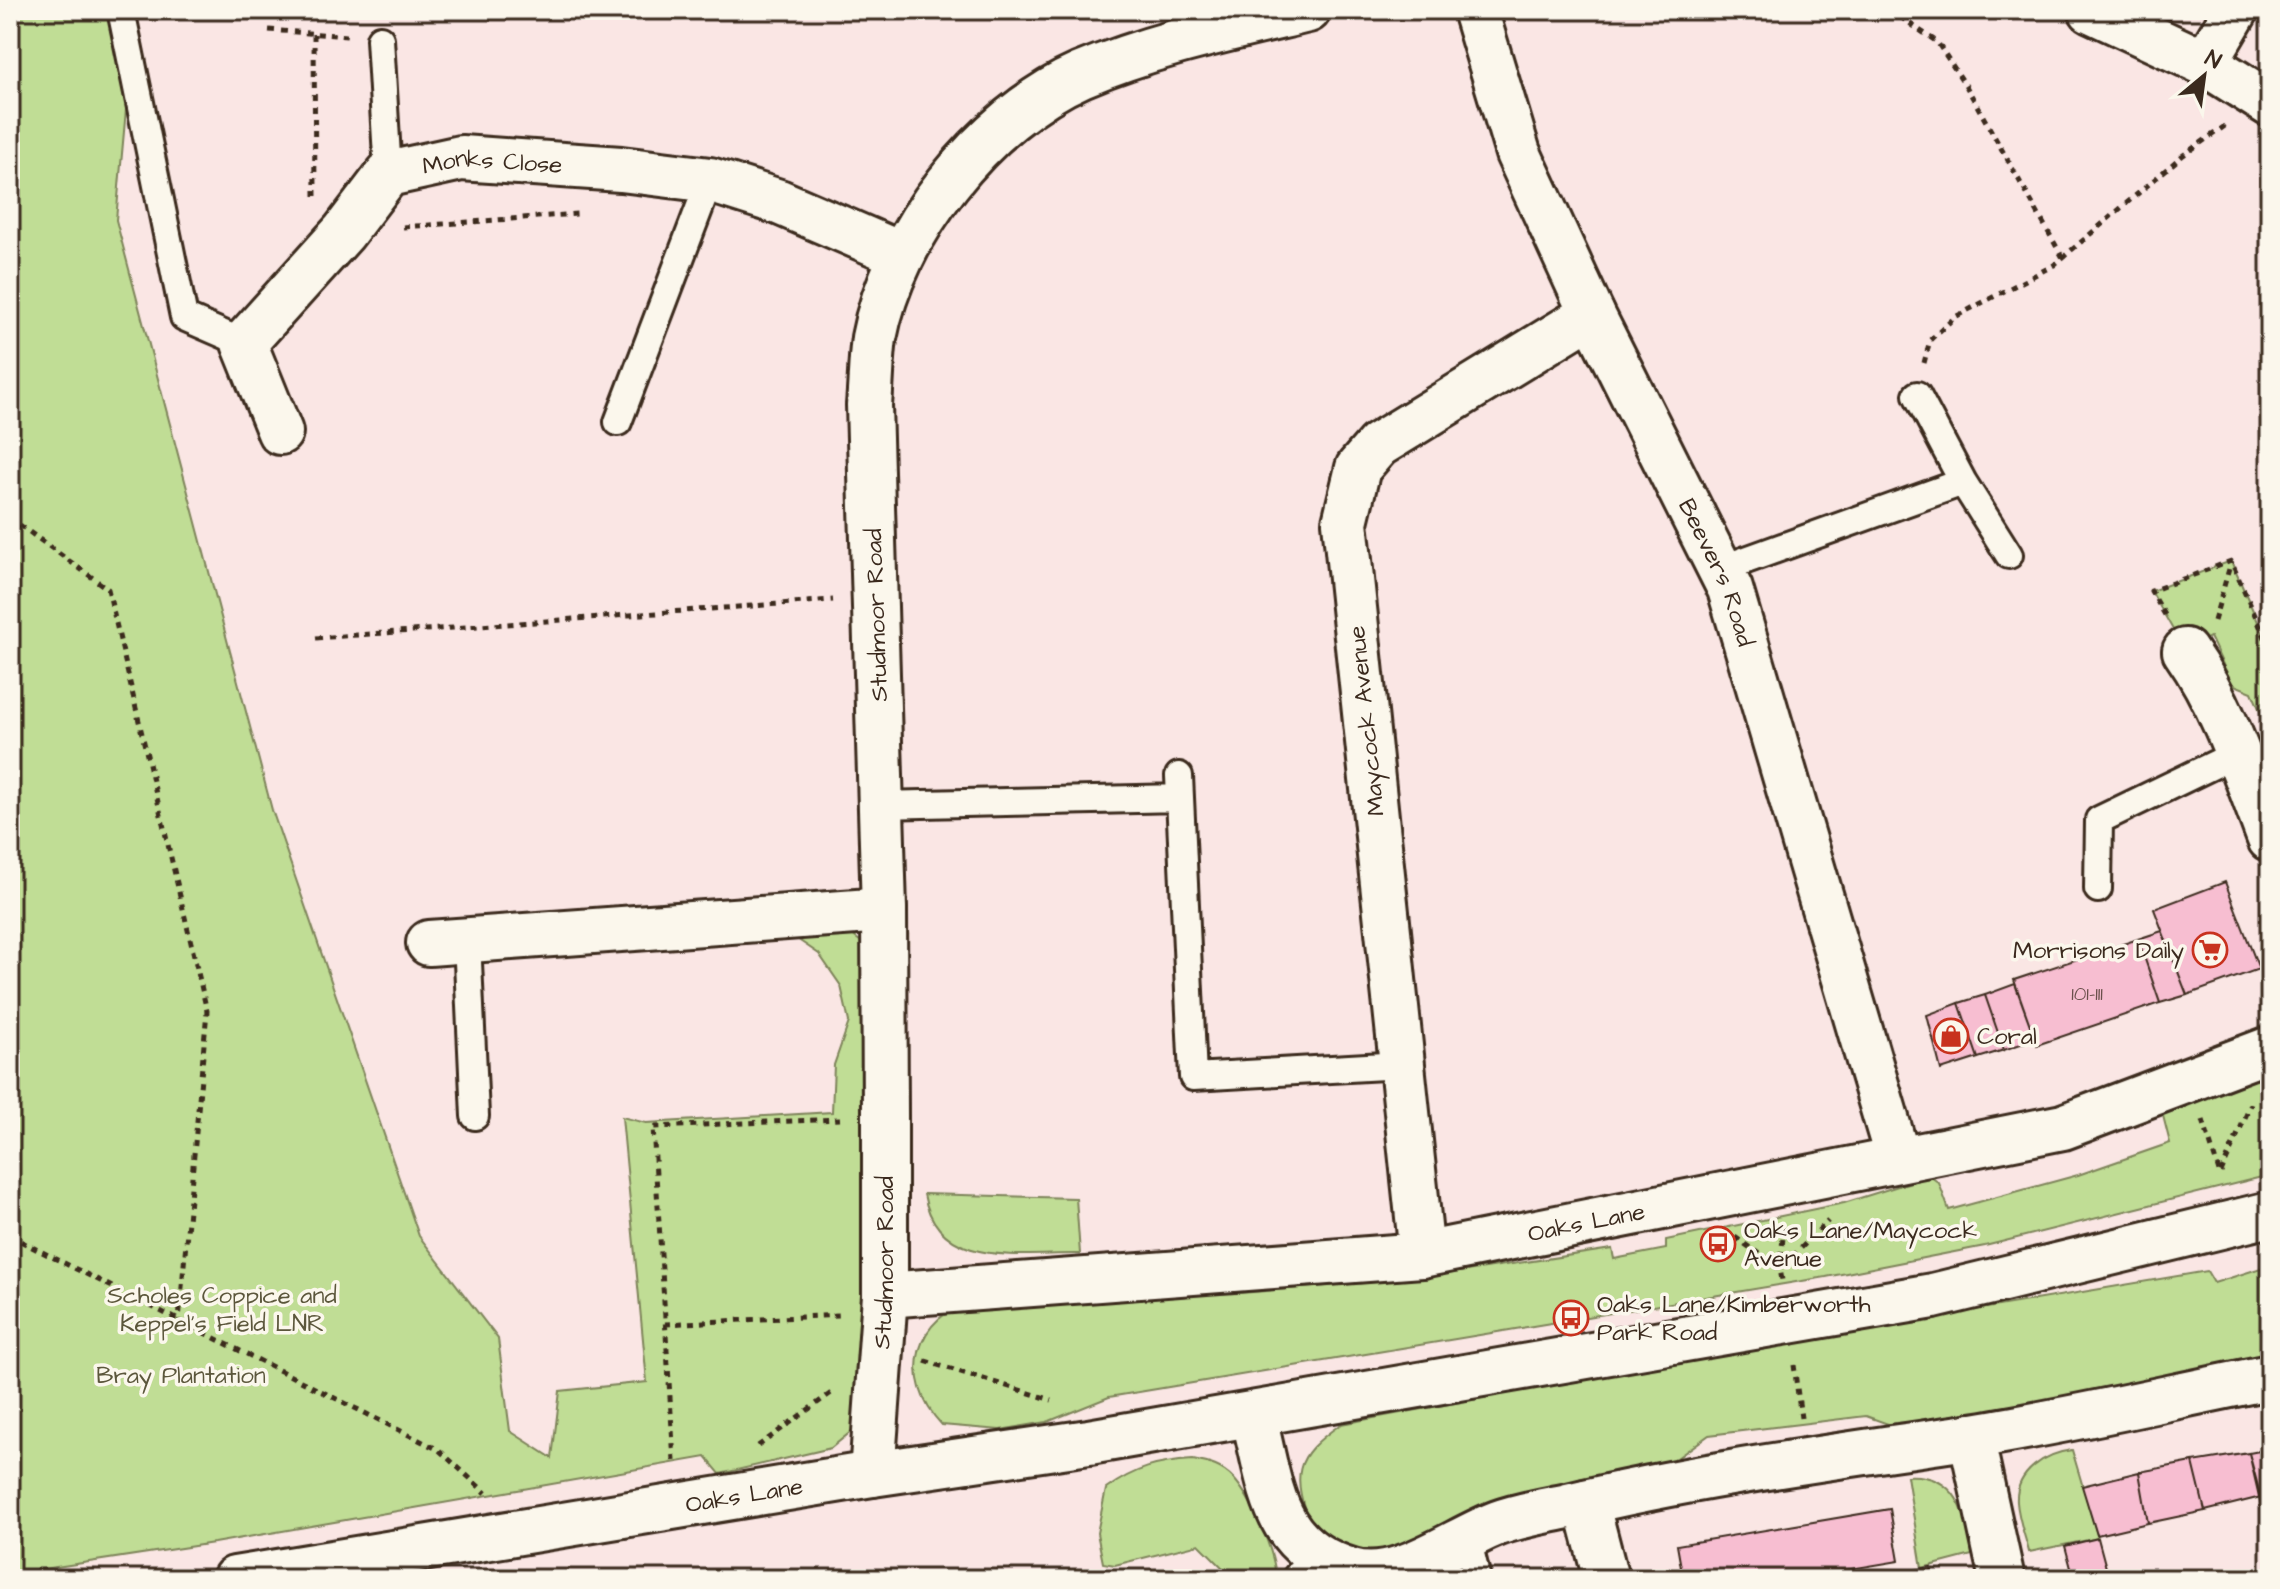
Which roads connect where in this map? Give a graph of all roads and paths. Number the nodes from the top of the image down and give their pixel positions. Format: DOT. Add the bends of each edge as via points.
graph roads {
  1 [pos="121,10"];
  2 [pos="1475,10"];
  3 [pos="1890,10"];
  4 [pos="2091,10"];
  5 [pos="2236,10"];
  6 [pos="1290,12"];
  7 [pos="269,30"];
  8 [pos="314,34"];
  9 [pos="380,39"];
  10 [pos="2205,63"];
  11 [pos="2265,102"];
  12 [pos="388,174"];
  13 [pos="710,180"];
  14 [pos="593,212"];
  15 [pos="344,232"];
  16 [pos="902,255"];
  17 [pos="2063,258"];
  18 [pos="315,265"];
  19 [pos="1592,314"];
  20 [pos="244,343"];
  21 [pos="1917,395"];
  22 [pos="618,422"];
  23 [pos="280,432"];
  24 [pos="1963,482"];
  25 [pos="10,518"];
  26 [pos="2009,555"];
  27 [pos="1721,569"];
  28 [pos="875,597"];
  29 [pos="316,638"];
  30 [pos="2270,649"];
  31 [pos="2185,651"];
  32 [pos="2236,754"];
  33 [pos="881,805"];
  34 [pos="2270,839"];
  35 [pos="2098,889"];
  36 [pos="884,910"];
  37 [pos="448,941"];
  38 [pos="2270,1049"];
  39 [pos="1402,1065"];
  40 [pos="2190,1079"];
  41 [pos="2254,1095"];
  42 [pos="475,1116"];
  43 [pos="885,1116"];
  44 [pos="1898,1159"];
  45 [pos="2270,1214"];
  46 [pos="10,1236"];
  47 [pos="1422,1255"];
  48 [pos="884,1304"];
  49 [pos="179,1320"];
  50 [pos="1788,1321"];
  51 [pos="665,1324"];
  52 [pos="880,1357"];
  53 [pos="2270,1377"];
  54 [pos="1253,1415"];
  55 [pos="1971,1436"];
  56 [pos="1089,1442"];
  57 [pos="757,1447"];
  58 [pos="1808,1460"];
  59 [pos="872,1474"];
  60 [pos="1586,1502"];
  61 [pos="676,1506"];
  62 [pos="526,1531"];
  63 [pos="1467,1537"];
  64 [pos="1304,1566"];
  65 [pos="235,1579"];
  66 [pos="1477,1579"];
  67 [pos="1606,1579"];
  68 [pos="2002,1579"];
  1 -- 20 [label="lane" via="184,317"];
  2 -- 19 [label="street, Beevers Road" via="1518,153"];
  3 -- 17 [label="path" via="1937,42"];
  4 -- 10 [label="street"];
  5 -- 10 [label="street"];
  6 -- 16 [label="street, Studmoor Road" via="1164,45 1079,76 1046,95 1003,127 936,197"];
  7 -- 8 [label="path"];
  8 -- 9 [label="path"];
  8 -- 18 [label="path"];
  9 -- 12 [label="lane"];
  10 -- 11 [label="street"];
  11 -- 17 [label="path" via="2182,156"];
  12 -- 13 [label="street, Monks Close" via="461,158"];
  12 -- 15 [label="street, Monks Close"];
  13 -- 16 [label="street, Monks Close" via="779,202"];
  13 -- 22 [label="lane"];
  14 -- 15 [label="path"];
  15 -- 18 [label="street, Monks Close"];
  16 -- 28 [label="street, Studmoor Road" via="873,351 869,405"];
  17 -- 21 [label="path" via="1955,317 1930,340"];
  18 -- 20 [label="street, Monks Close"];
  19 -- 27 [label="street, Beevers Road"];
  19 -- 39 [label="street, Maycock Avenue" via="1417,419 1378,445 1358,468 1345,522"];
  20 -- 23 [label="street"];
  21 -- 24 [label="lane"];
  24 -- 26 [label="lane"];
  24 -- 27 [label="lane"];
  25 -- 49 [label="path" via="108,589 207,1011"];
  27 -- 44 [label="street, Beevers Road"];
  28 -- 29 [label="path"];
  28 -- 33 [label="street, Studmoor Road"];
  30 -- 31 [label="path" via="2231,561 2151,591"];
  31 -- 32 [label="street" via="2200,672"];
  32 -- 34 [label="street"];
  32 -- 35 [label="lane" via="2099,820"];
  33 -- 36 [label="street, Studmoor Road"];
  33 -- 39 [label="lane" via="1180,787 1193,1077"];
  36 -- 37 [label="street"];
  36 -- 43 [label="street, Studmoor Road"];
  37 -- 42 [label="lane"];
  38 -- 40 [label="street, Oaks Lane"];
  39 -- 47 [label="street, Maycock Avenue"];
  40 -- 41 [label="path" via="2220,1175"];
  40 -- 44 [label="street, Oaks Lane" via="2063,1127"];
  43 -- 48 [label="street, Studmoor Road"];
  43 -- 51 [label="path" via="653,1127"];
  44 -- 47 [label="street, Oaks Lane"];
  45 -- 50 [label="street, Oaks Lane" via="1933,1296"];
  46 -- 49 [label="path"];
  47 -- 48 [label="street, Oaks Lane"];
  48 -- 51 [label="path"];
  48 -- 52 [label="street, Studmoor Road"];
  49 -- 62 [label="path" via="439,1450"];
  50 -- 54 [label="street, Oaks Lane"];
  50 -- 58 [label="path"];
  51 -- 61 [label="path"];
  52 -- 56 [label="path" via="921,1360 1068,1405"];
  52 -- 57 [label="path"];
  52 -- 59 [label="street, Studmoor Road"];
  53 -- 55 [label="street"];
  54 -- 56 [label="street, Oaks Lane"];
  54 -- 64 [label="street" via="1281,1521"];
  55 -- 58 [label="street"];
  55 -- 68 [label="street"];
  56 -- 59 [label="street, Oaks Lane"];
  58 -- 60 [label="street"];
  59 -- 61 [label="street, Oaks Lane"];
  60 -- 63 [label="street" via="1499,1522"];
  60 -- 67 [label="street"];
  61 -- 62 [label="street, Oaks Lane"];
  62 -- 65 [label="street, Oaks Lane"];
  63 -- 64 [label="street" via="1384,1575"];
  63 -- 66 [label="lane"];
}
